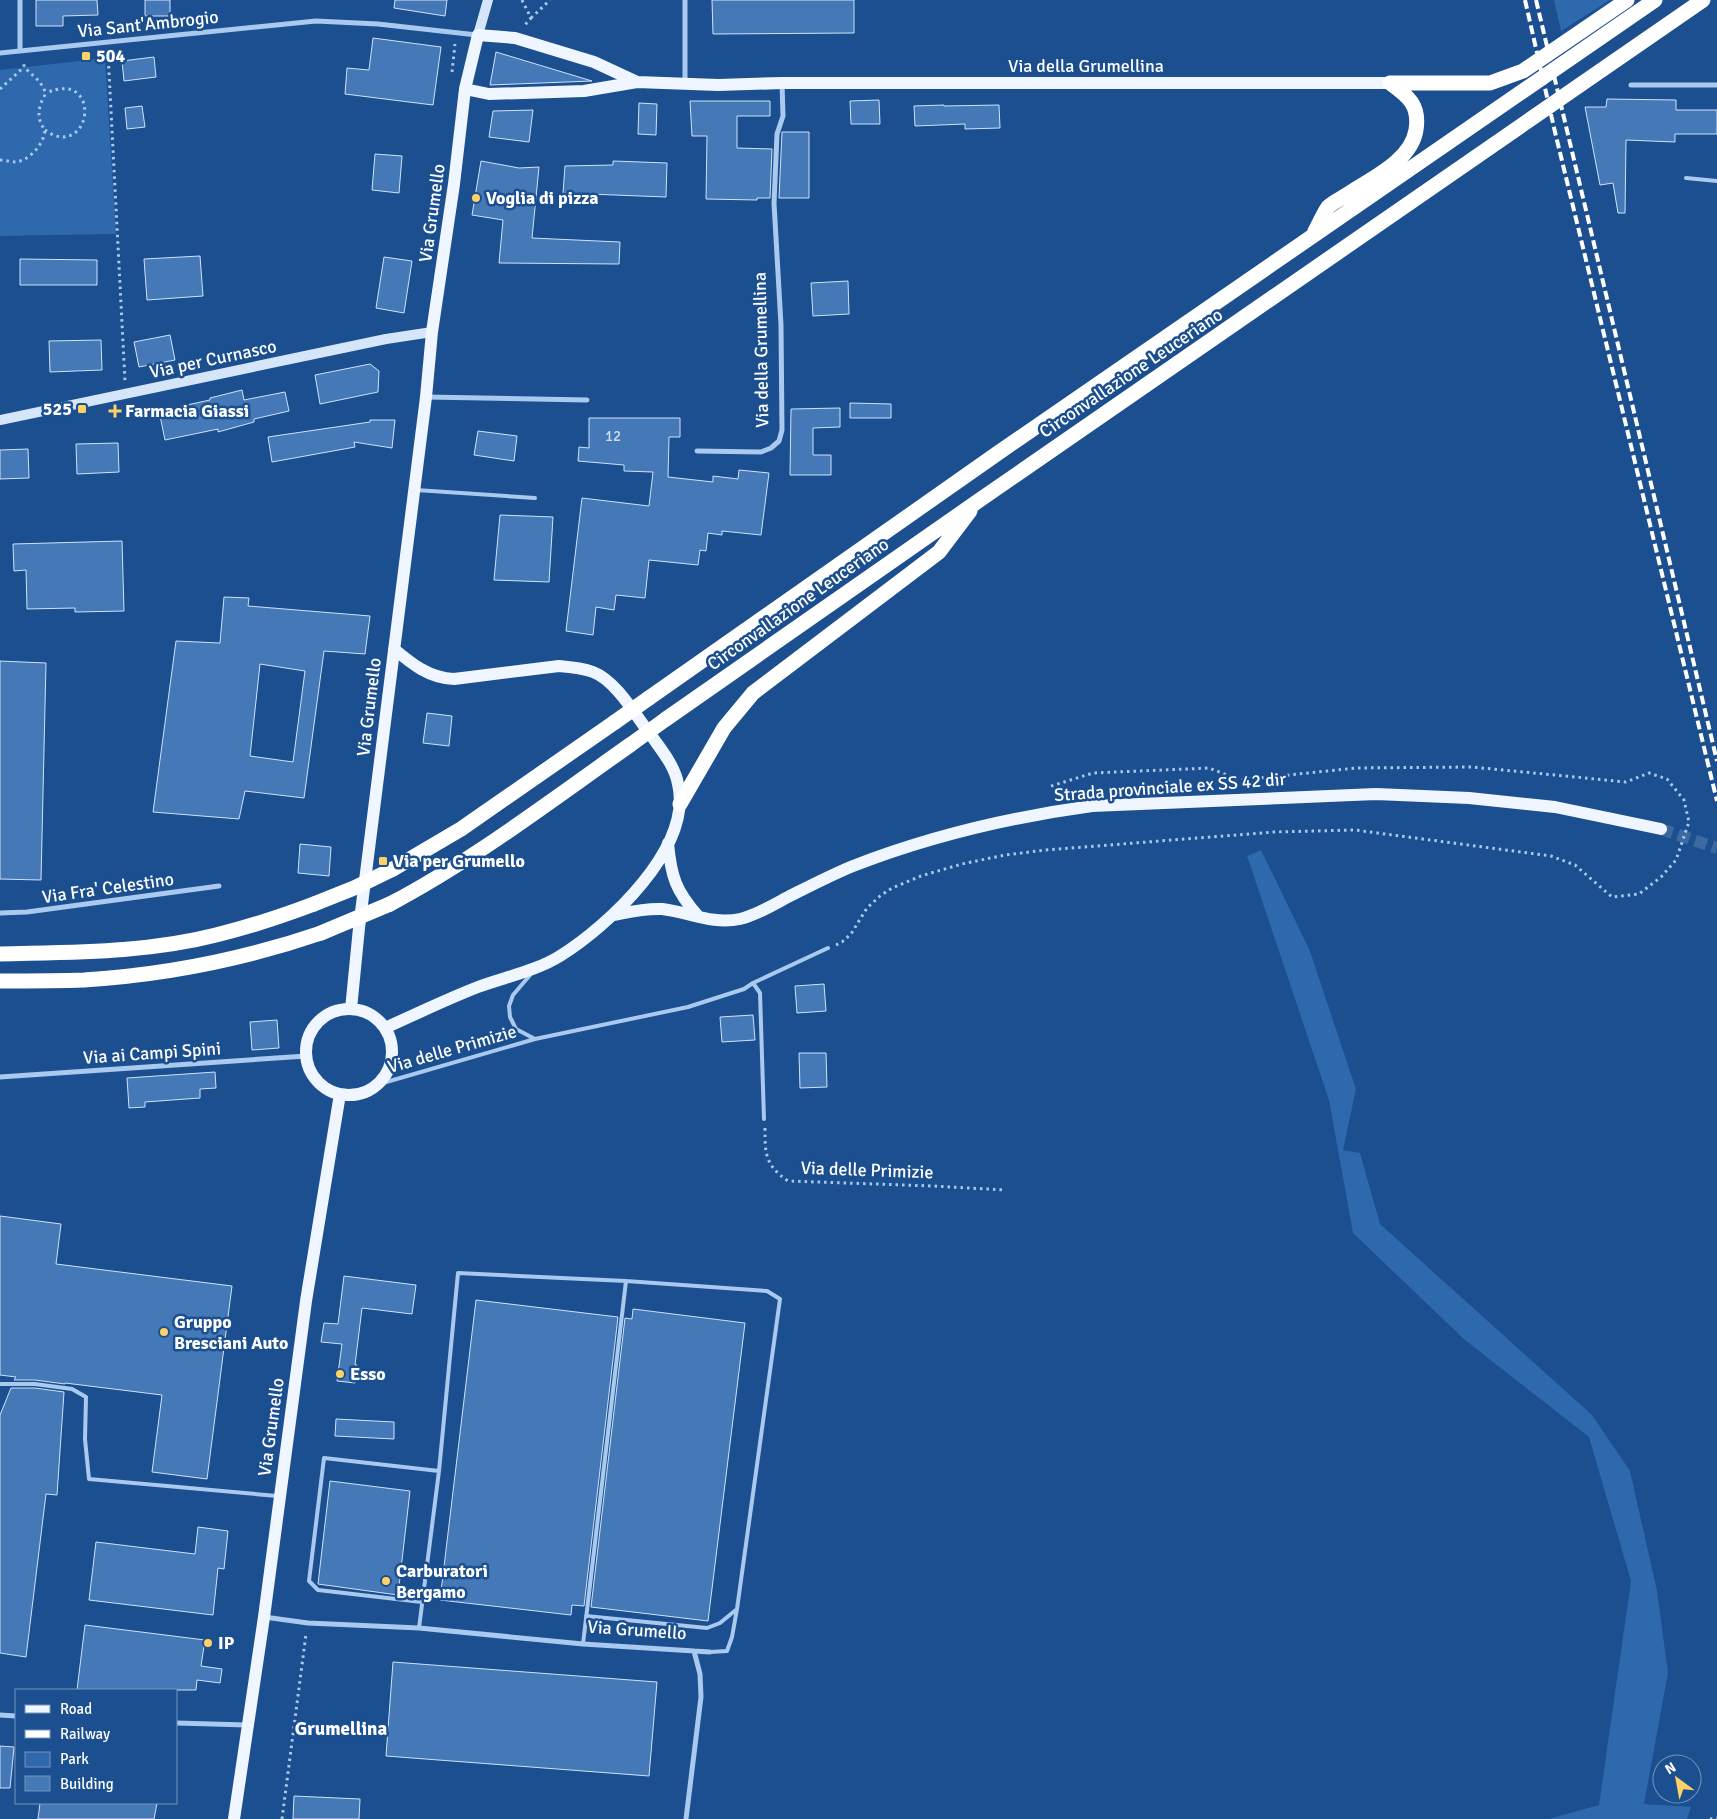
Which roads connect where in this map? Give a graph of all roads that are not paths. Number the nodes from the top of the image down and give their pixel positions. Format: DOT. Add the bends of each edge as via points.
graph roads {
  1 [pos="20,0"];
  2 [pos="488,0"];
  3 [pos="685,0"];
  4 [pos="1627,0"];
  5 [pos="1655,0"];
  6 [pos="1703,0"];
  7 [pos="478,35"];
  8 [pos="20,51"];
  9 [pos="0,53"];
  10 [pos="637,82"];
  11 [pos="782,83"];
  12 [pos="1390,83"];
  13 [pos="685,84"];
  14 [pos="1631,85"];
  15 [pos="1717,85"];
  16 [pos="465,89"];
  17 [pos="1686,178"];
  18 [pos="1717,182"];
  19 [pos="1314,234"];
  20 [pos="432,332"];
  21 [pos="426,397"];
  22 [pos="587,400"];
  23 [pos="0,420"];
  24 [pos="697,451"];
  25 [pos="414,490"];
  26 [pos="535,498"];
  27 [pos="978,500"];
  28 [pos="394,649"];
  29 [pos="680,804"];
  30 [pos="1661,829"];
  31 [pos="668,844"];
  32 [pos="219,886"];
  33 [pos="0,913"];
  34 [pos="613,915"];
  35 [pos="698,916"];
  36 [pos="828,948"];
  37 [pos="0,954"];
  38 [pos="537,966"];
  39 [pos="0,981"];
  40 [pos="753,983"];
  41 [pos="351,1009"];
  42 [pos="385,1028"];
  43 [pos="535,1039"];
  44 [pos="306,1056"];
  45 [pos="0,1077"];
  46 [pos="376,1085"];
  47 [pos="340,1094"];
  48 [pos="764,1118"];
  49 [pos="626,1281"];
  50 [pos="0,1384"];
  51 [pos="439,1471"];
  52 [pos="279,1496"];
  53 [pos="422,1602"];
  54 [pos="737,1609"];
  55 [pos="586,1616"];
  56 [pos="264,1617"];
  57 [pos="419,1628"];
  58 [pos="583,1644"];
  59 [pos="694,1651"];
  60 [pos="710,1652"];
  61 [pos="0,1715"];
  62 [pos="15,1716"];
  63 [pos="178,1723"];
  64 [pos="247,1726"];
  65 [pos="234,1819"];
  66 [pos="686,1819"];
  1 -- 8 [label="street"];
  2 -- 7 [label="street"];
  3 -- 13 [label="street"];
  4 -- 12 [label="highway" via="1523,71 1490,82"];
  5 -- 19 [label="highway, Circonvallazione Leuceriano"];
  6 -- 27 [label="highway, Circonvallazione Leuceriano"];
  7 -- 8 [label="street, Via Sant'Ambrogio" via="316,21"];
  7 -- 10 [label="main road, Via della Grumellina" via="515,38 594,62"];
  7 -- 16 [label="main road, Via Grumello"];
  8 -- 9 [label="street, Via Sant'Ambrogio"];
  10 -- 13 [label="main road, Via della Grumellina"];
  10 -- 16 [label="main road, Via della Grumellina" via="584,91 489,94"];
  11 -- 12 [label="main road, Via della Grumellina"];
  11 -- 13 [label="main road, Via della Grumellina"];
  11 -- 24 [label="street, Via della Grumellina" via="783,116 777,134 774,203 781,325 782,430 779,441 761,452"];
  12 -- 19 [label="highway" via="1410,98 1414,106 1417,123 1412,144 1389,167 1329,206"];
  14 -- 15 [label="street"];
  16 -- 20 [label="main road, Via Grumello"];
  17 -- 18 [label="lane"];
  19 -- 37 [label="highway, Circonvallazione Leuceriano, bridge" via="461,829 392,869 314,904 215,936 121,950"];
  20 -- 21 [label="main road, Via Grumello"];
  20 -- 23 [label="street, Via per Curnasco"];
  21 -- 22 [label="street"];
  21 -- 25 [label="main road, Via Grumello"];
  25 -- 26 [label="lane"];
  25 -- 28 [label="main road, Via Grumello"];
  27 -- 29 [label="highway" via="939,552 753,693 724,728"];
  27 -- 39 [label="highway, Circonvallazione Leuceriano, bridge" via="495,841 390,904 287,944 185,968 82,980"];
  28 -- 29 [label="main road" via="420,670 444,679 559,666 594,672 617,690 664,754 678,784"];
  28 -- 41 [label="main road, Via Grumello"];
  29 -- 31 [label="main road"];
  30 -- 35 [label="main road, Strada provinciale ex SS 42 dir" via="1555,807 1469,798 1376,794 1092,806 988,824 896,851 820,880 740,919"];
  31 -- 34 [label="main road" via="651,873"];
  31 -- 35 [label="main road" via="676,888"];
  32 -- 33 [label="street, Via Fra' Celestino"];
  34 -- 35 [label="main road, Strada provinciale ex SS 42 dir" via="662,910"];
  34 -- 38 [label="main road" via="559,957"];
  36 -- 40 [label="lane, Via delle Primizie"];
  38 -- 42 [label="main road" via="479,986"];
  38 -- 43 [label="lane, Via delle Primizie" via="513,994 509,1006 516,1029"];
  40 -- 43 [label="lane, Via delle Primizie" via="744,989 688,1007"];
  40 -- 48 [label="lane" via="760,993"];
  41 -- 42 [label="main road" via="376,1018"];
  41 -- 44 [label="main road" via="327,1014 318,1022 310,1032"];
  42 -- 46 [label="main road" via="392,1052 387,1070"];
  43 -- 46 [label="lane, Via delle Primizie"];
  44 -- 45 [label="street, Via ai Campi Spini"];
  44 -- 47 [label="main road" via="315,1078 324,1087"];
  46 -- 47 [label="main road" via="353,1094"];
  47 -- 52 [label="main road, Via Grumello" via="306,1301"];
  49 -- 51 [label="lane" via="458,1274"];
  49 -- 54 [label="lane" via="767,1291 780,1299"];
  49 -- 55 [label="lane"];
  50 -- 52 [label="lane" via="72,1388 86,1397 85,1439 89,1479"];
  51 -- 53 [label="lane"];
  51 -- 53 [label="lane" via="324,1458 310,1581 318,1590"];
  52 -- 56 [label="main road, Via Grumello"];
  53 -- 57 [label="lane"];
  54 -- 55 [label="lane" via="720,1623 707,1628"];
  54 -- 60 [label="lane" via="727,1651"];
  55 -- 58 [label="lane"];
  56 -- 57 [label="street, Via Grumello"];
  56 -- 64 [label="main road, Via Grumello"];
  57 -- 58 [label="street, Via Grumello"];
  58 -- 59 [label="street, Via Grumello"];
  59 -- 60 [label="street, Via Grumello"];
  59 -- 66 [label="street" via="701,1697"];
  61 -- 62 [label="street"];
  63 -- 64 [label="street"];
  64 -- 65 [label="main road, Via Grumello"];
}
